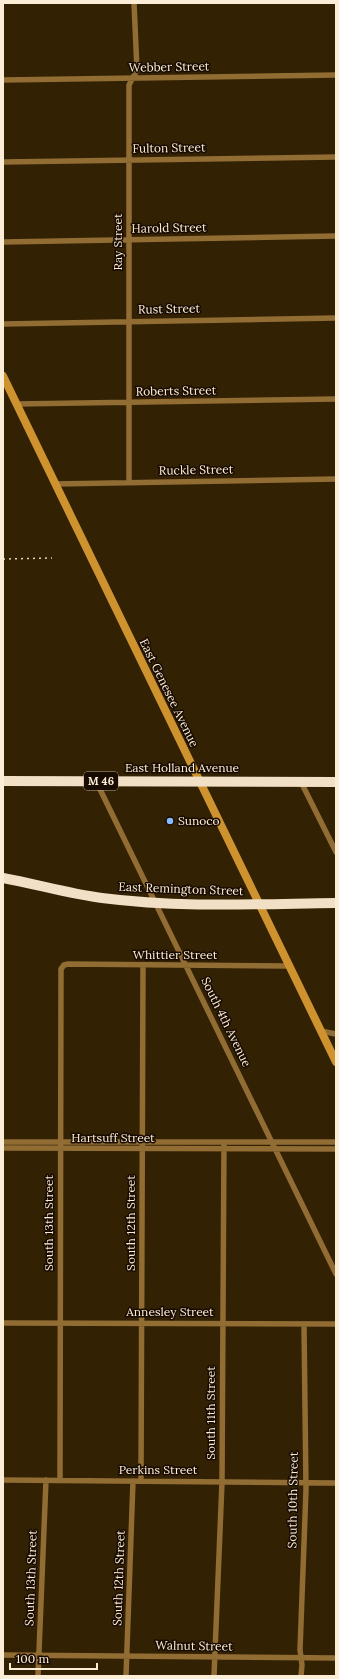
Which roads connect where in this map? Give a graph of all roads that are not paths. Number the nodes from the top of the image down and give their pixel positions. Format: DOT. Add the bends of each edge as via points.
graph roads {
  1 [pos="134,3"];
  2 [pos="336,75"];
  3 [pos="133,78"];
  4 [pos="3,80"];
  5 [pos="336,157"];
  6 [pos="129,160"];
  7 [pos="3,162"];
  8 [pos="336,236"];
  9 [pos="129,240"];
  10 [pos="3,242"];
  11 [pos="336,318"];
  12 [pos="128,321"];
  13 [pos="3,324"];
  14 [pos="3,376"];
  15 [pos="336,399"];
  16 [pos="128,402"];
  17 [pos="16,404"];
  18 [pos="336,479"];
  19 [pos="129,482"];
  20 [pos="56,484"];
  21 [pos="3,781"];
  22 [pos="96,781"];
  23 [pos="199,782"];
  24 [pos="301,782"];
  25 [pos="336,782"];
  26 [pos="336,852"];
  27 [pos="3,878"];
  28 [pos="156,903"];
  29 [pos="336,903"];
  30 [pos="259,904"];
  31 [pos="143,966"];
  32 [pos="187,966"];
  33 [pos="289,966"];
  34 [pos="62,967"];
  35 [pos="321,1031"];
  36 [pos="336,1034"];
  37 [pos="336,1062"];
  38 [pos="3,1142"];
  39 [pos="60,1142"];
  40 [pos="142,1142"];
  41 [pos="224,1142"];
  42 [pos="272,1142"];
  43 [pos="336,1142"];
  44 [pos="3,1148"];
  45 [pos="60,1148"];
  46 [pos="142,1149"];
  47 [pos="224,1149"];
  48 [pos="275,1149"];
  49 [pos="336,1149"];
  50 [pos="336,1274"];
  51 [pos="3,1322"];
  52 [pos="60,1323"];
  53 [pos="141,1323"];
  54 [pos="223,1324"];
  55 [pos="304,1324"];
  56 [pos="336,1324"];
  57 [pos="3,1480"];
  58 [pos="46,1480"];
  59 [pos="60,1480"];
  60 [pos="133,1481"];
  61 [pos="141,1481"];
  62 [pos="222,1482"];
  63 [pos="305,1482"];
  64 [pos="336,1482"];
  65 [pos="3,1655"];
  66 [pos="39,1655"];
  67 [pos="127,1656"];
  68 [pos="215,1657"];
  69 [pos="301,1658"];
  70 [pos="336,1658"];
  71 [pos="38,1676"];
  72 [pos="126,1676"];
  73 [pos="214,1676"];
  74 [pos="302,1676"];
  1 -- 3 [label="street, Ray Street" via="137,70"];
  2 -- 3 [label="street, Webber Street"];
  3 -- 4 [label="street, Webber Street"];
  3 -- 6 [label="street, Ray Street" via="129,85"];
  5 -- 6 [label="street, Fulton Street"];
  6 -- 7 [label="street, Fulton Street"];
  6 -- 9 [label="street, Ray Street"];
  8 -- 9 [label="street, Harold Street"];
  9 -- 10 [label="street, Harold Street"];
  9 -- 12 [label="street, Ray Street"];
  11 -- 12 [label="street, Rust Street"];
  12 -- 13 [label="street, Rust Street"];
  12 -- 16 [label="street, Ray Street"];
  14 -- 17 [label="main road, East Genesee Avenue"];
  15 -- 16 [label="street, Roberts Street"];
  16 -- 17 [label="street, Roberts Street"];
  16 -- 19 [label="street, Ray Street"];
  17 -- 20 [label="main road, East Genesee Avenue"];
  18 -- 19 [label="street, Ruckle Street"];
  19 -- 20 [label="street, Ruckle Street"];
  20 -- 23 [label="main road, East Genesee Avenue"];
  21 -- 22 [label="highway, East Holland Avenue / M 46"];
  22 -- 23 [label="highway, East Holland Avenue / M 46"];
  22 -- 28 [label="street, South 4th Avenue"];
  23 -- 24 [label="highway, East Holland Avenue / M 46"];
  23 -- 30 [label="main road, East Genesee Avenue"];
  24 -- 25 [label="highway, East Holland Avenue / M 46"];
  24 -- 26 [label="street"];
  27 -- 28 [label="highway, East Remington Street" via="100,898"];
  28 -- 30 [label="highway, East Remington Street"];
  28 -- 32 [label="street, South 4th Avenue"];
  29 -- 30 [label="highway, East Remington Street"];
  30 -- 33 [label="main road, East Genesee Avenue"];
  31 -- 32 [label="street, Whittier Street"];
  31 -- 34 [label="street, Whittier Street" via="68,964"];
  31 -- 40 [label="street, South 12th Street"];
  32 -- 33 [label="street, Whittier Street"];
  32 -- 42 [label="street, South 4th Avenue"];
  33 -- 35 [label="main road, East Genesee Avenue"];
  34 -- 39 [label="street, South 13th Street"];
  35 -- 36 [label="street"];
  35 -- 37 [label="main road, East Genesee Avenue"];
  38 -- 39 [label="street, Hartsuff Street"];
  39 -- 40 [label="street, Hartsuff Street"];
  39 -- 45 [label="street, South 13th Street"];
  40 -- 41 [label="street, Hartsuff Street"];
  40 -- 46 [label="street, South 12th Street"];
  41 -- 42 [label="street, Hartsuff Street"];
  41 -- 47 [label="street"];
  42 -- 43 [label="street, Hartsuff Street"];
  42 -- 48 [label="street, South 4th Avenue"];
  44 -- 45 [label="street, Hartsuff Street"];
  45 -- 46 [label="street, Hartsuff Street"];
  45 -- 52 [label="street, South 13th Street"];
  46 -- 47 [label="street, Hartsuff Street"];
  46 -- 53 [label="street, South 12th Street"];
  47 -- 48 [label="street, Hartsuff Street"];
  47 -- 54 [label="street, South 11th Street"];
  48 -- 49 [label="street, Hartsuff Street"];
  48 -- 50 [label="street, South 4th Avenue"];
  51 -- 52 [label="street, Annesley Street"];
  52 -- 53 [label="street, Annesley Street"];
  52 -- 59 [label="street, South 13th Street"];
  53 -- 54 [label="street, Annesley Street"];
  53 -- 61 [label="street, South 12th Street"];
  54 -- 55 [label="street, Annesley Street"];
  54 -- 62 [label="street, South 11th Street"];
  55 -- 56 [label="street, Annesley Street"];
  55 -- 63 [label="street, South 10th Street"];
  57 -- 58 [label="street, Perkins Street"];
  58 -- 59 [label="street, Perkins Street"];
  58 -- 66 [label="street, South 13th Street"];
  59 -- 60 [label="street, Perkins Street"];
  60 -- 61 [label="street, Perkins Street"];
  60 -- 67 [label="street, South 12th Street"];
  61 -- 62 [label="street, Perkins Street"];
  62 -- 63 [label="street, Perkins Street"];
  62 -- 68 [label="street, South 11th Street"];
  63 -- 64 [label="street, Perkins Street"];
  63 -- 69 [label="street, South 10th Street"];
  65 -- 66 [label="street, Walnut Street"];
  66 -- 67 [label="street, Walnut Street"];
  66 -- 71 [label="street, South 13th Street"];
  67 -- 68 [label="street, Walnut Street"];
  67 -- 72 [label="street, South 12th Street"];
  68 -- 69 [label="street, Walnut Street"];
  68 -- 73 [label="street, South 11th Street"];
  69 -- 70 [label="street, Walnut Street"];
  69 -- 74 [label="street, South 10th Street"];
}
